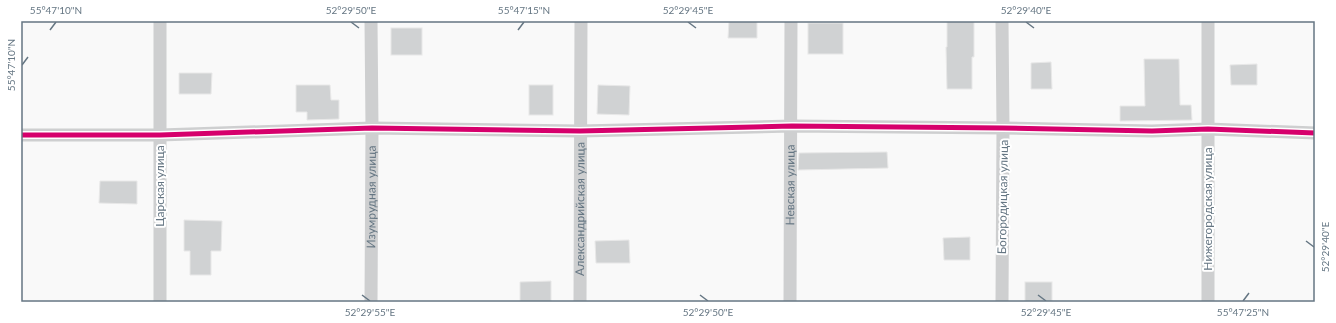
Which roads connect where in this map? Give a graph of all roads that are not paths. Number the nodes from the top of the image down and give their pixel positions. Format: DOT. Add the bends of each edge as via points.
graph roads {
  1 [pos="160,21"];
  2 [pos="371,21"];
  3 [pos="581,21"];
  4 [pos="792,21"];
  5 [pos="1002,21"];
  6 [pos="1208,21"];
  7 [pos="792,126"];
  8 [pos="372,128"];
  9 [pos="1003,128"];
  10 [pos="1208,129"];
  11 [pos="580,131"];
  12 [pos="1315,133"];
  13 [pos="21,134"];
  14 [pos="160,135"];
  15 [pos="160,302"];
  16 [pos="371,302"];
  17 [pos="580,302"];
  18 [pos="790,302"];
  19 [pos="1002,302"];
  20 [pos="1208,302"];
  1 -- 14 [label="street, Царская улица"];
  2 -- 8 [label="street, Изумрудная улица"];
  3 -- 11 [label="street, Александрийская улица"];
  4 -- 7 [label="street, Невская улица"];
  5 -- 9 [label="street, Богородицкая улица"];
  6 -- 10 [label="street, Нижегородская улица"];
  7 -- 9 [label="street"];
  7 -- 11 [label="street"];
  7 -- 18 [label="street, Невская улица"];
  8 -- 11 [label="street"];
  8 -- 14 [label="street"];
  8 -- 16 [label="street, Изумрудная улица"];
  9 -- 10 [label="street" via="1152,131"];
  9 -- 19 [label="street, Богородицкая улица"];
  10 -- 12 [label="street"];
  10 -- 20 [label="street, Нижегородская улица"];
  11 -- 17 [label="street, Александрийская улица"];
  13 -- 14 [label="street"];
  14 -- 15 [label="street, Царская улица"];
}
